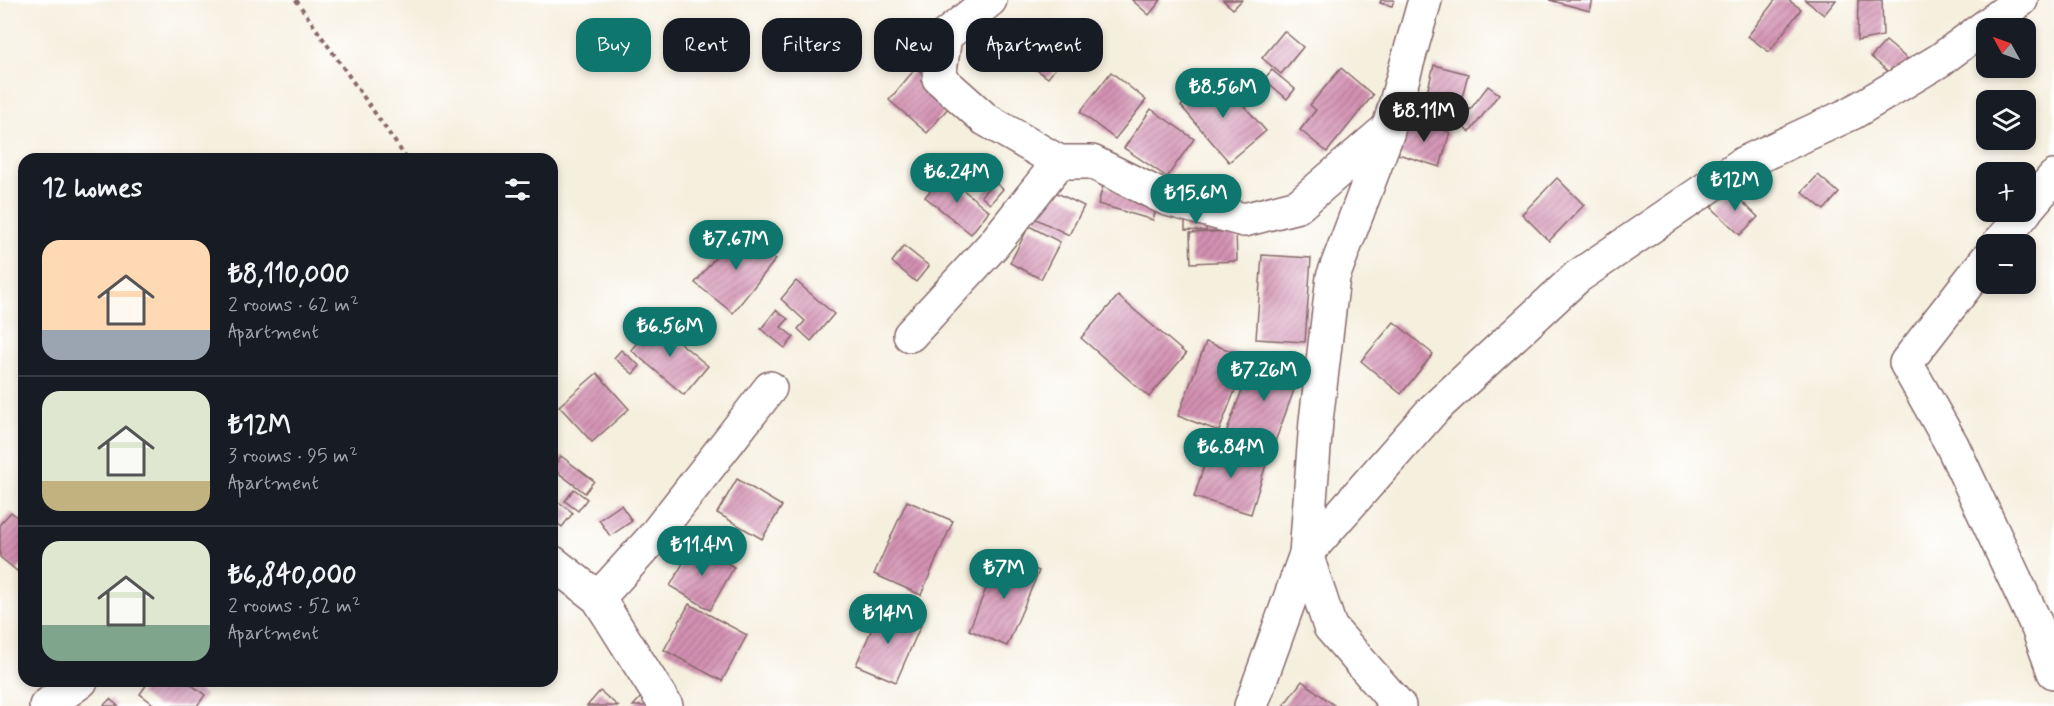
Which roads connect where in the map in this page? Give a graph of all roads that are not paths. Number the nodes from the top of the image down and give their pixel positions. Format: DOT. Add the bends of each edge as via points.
graph roads {
  1 [pos="990,0"];
  2 [pos="1425,0"];
  3 [pos="2021,0"];
  4 [pos="1388,128"];
  5 [pos="1059,162"];
  6 [pos="2054,177"];
  7 [pos="2036,198"];
  8 [pos="2016,222"];
  9 [pos="2006,234"];
  10 [pos="1976,273"];
  11 [pos="910,335"];
  12 [pos="770,388"];
  13 [pos="1306,554"];
  14 [pos="558,567"];
  15 [pos="598,598"];
  16 [pos="2054,672"];
  17 [pos="73,687"];
  18 [pos="46,706"];
  19 [pos="666,706"];
  20 [pos="1251,706"];
  21 [pos="1399,706"];
  1 -- 5 [label="street" via="945,36 939,78 985,119"];
  2 -- 4 [label="street"];
  3 -- 13 [label="street" via="1940,60 1852,113 1744,163 1577,277 1433,410"];
  4 -- 5 [label="street" via="1298,206 1244,220 1167,199 1092,162"];
  4 -- 13 [label="street" via="1333,277"];
  5 -- 11 [label="street" via="993,244"];
  6 -- 7 [label="street"];
  8 -- 9 [label="street"];
  10 -- 16 [label="street" via="1906,363 1952,445 2038,628"];
  12 -- 15 [label="street" via="652,539"];
  13 -- 20 [label="street"];
  13 -- 21 [label="street" via="1330,627"];
  14 -- 15 [label="street"];
  15 -- 19 [label="street"];
  17 -- 18 [label="street"];
}
